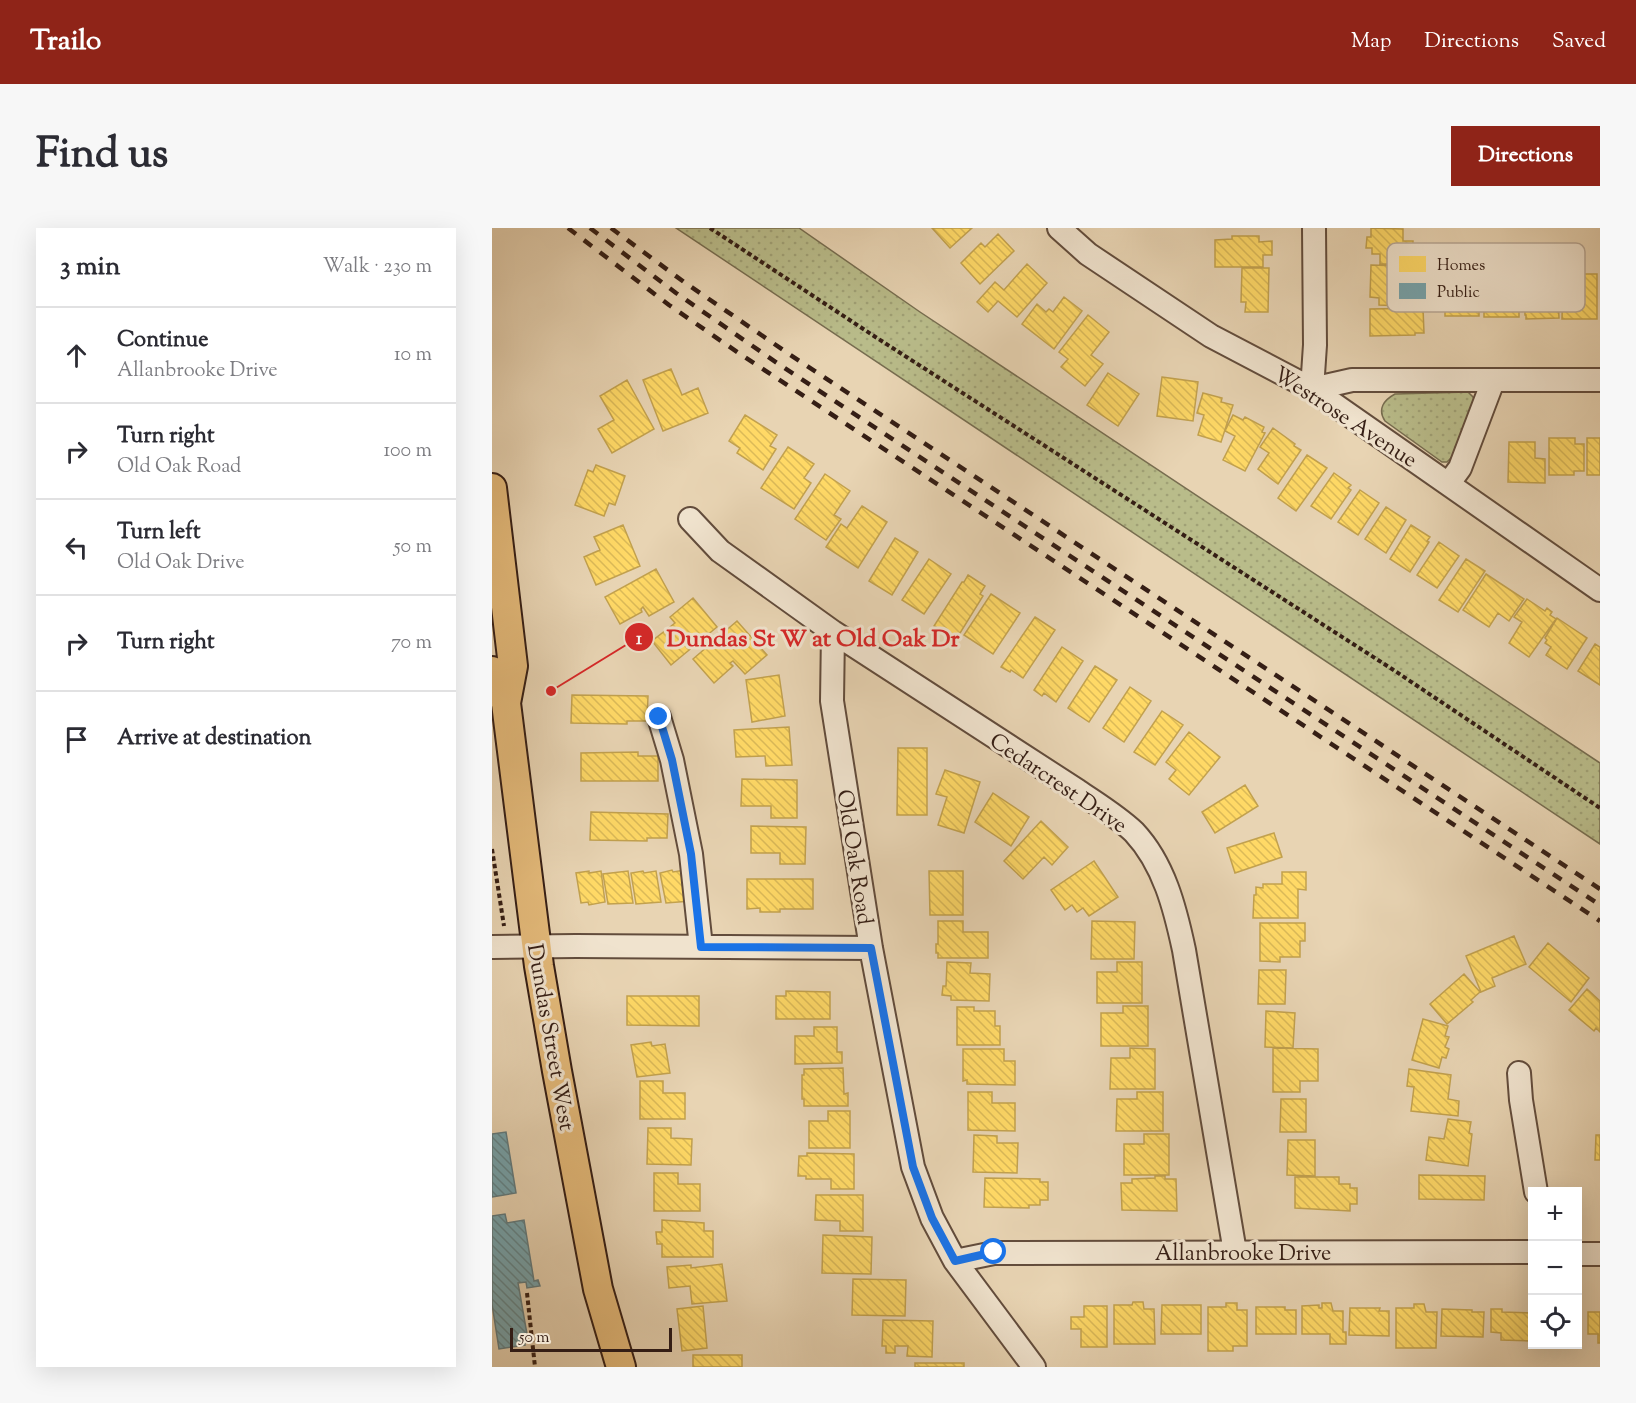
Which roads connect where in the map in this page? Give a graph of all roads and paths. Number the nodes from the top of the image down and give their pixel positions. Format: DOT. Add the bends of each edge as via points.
graph roads {
  1 [pos="710,228"];
  2 [pos="1059,228"];
  3 [pos="1314,228"];
  4 [pos="1600,380"];
  5 [pos="1493,381"];
  6 [pos="1312,389"];
  7 [pos="1449,483"];
  8 [pos="492,488"];
  9 [pos="690,519"];
  10 [pos="1600,590"];
  11 [pos="833,632"];
  12 [pos="492,671"];
  13 [pos="506,702"];
  14 [pos="659,717"];
  15 [pos="1600,808"];
  16 [pos="492,849"];
  17 [pos="502,917"];
  18 [pos="536,946"];
  19 [pos="492,947"];
  20 [pos="701,947"];
  21 [pos="871,948"];
  22 [pos="1519,1073"];
  23 [pos="1535,1187"];
  24 [pos="1235,1252"];
  25 [pos="1528,1252"];
  26 [pos="1582,1254"];
  27 [pos="1600,1254"];
  28 [pos="955,1261"];
  29 [pos="527,1293"];
  30 [pos="535,1367"];
  31 [pos="621,1367"];
  32 [pos="1034,1367"];
  1 -- 15 [label="path"];
  2 -- 6 [label="street, Westrose Avenue" via="1088,254 1211,336"];
  3 -- 6 [label="street"];
  4 -- 5 [label="street"];
  5 -- 6 [label="street" via="1352,380"];
  5 -- 7 [label="street" via="1460,468"];
  6 -- 7 [label="street, Westrose Avenue"];
  7 -- 10 [label="street, Westrose Avenue"];
  8 -- 13 [label="main road, Dundas Street West" via="513,666"];
  9 -- 11 [label="street, Cedarcrest Drive" via="720,551"];
  11 -- 21 [label="street, Old Oak Road" via="832,701"];
  11 -- 24 [label="street, Cedarcrest Drive" via="1114,815 1135,834 1153,860 1174,905 1184,950"];
  12 -- 13 [label="main road, Dundas Street West"];
  13 -- 18 [label="main road, Dundas Street West"];
  14 -- 20 [label="street" via="691,854"];
  16 -- 17 [label="path"];
  18 -- 19 [label="street"];
  18 -- 20 [label="street"];
  18 -- 31 [label="main road, Dundas Street West" via="597,1288"];
  20 -- 21 [label="street"];
  21 -- 28 [label="street, Old Oak Road" via="913,1167 932,1218"];
  22 -- 23 [label="street"];
  24 -- 25 [label="street, Allanbrooke Drive"];
  24 -- 28 [label="street, Allanbrooke Drive" via="994,1252"];
  26 -- 27 [label="street"];
  28 -- 32 [label="street, Old Oak Road"];
  29 -- 30 [label="path"];
}
